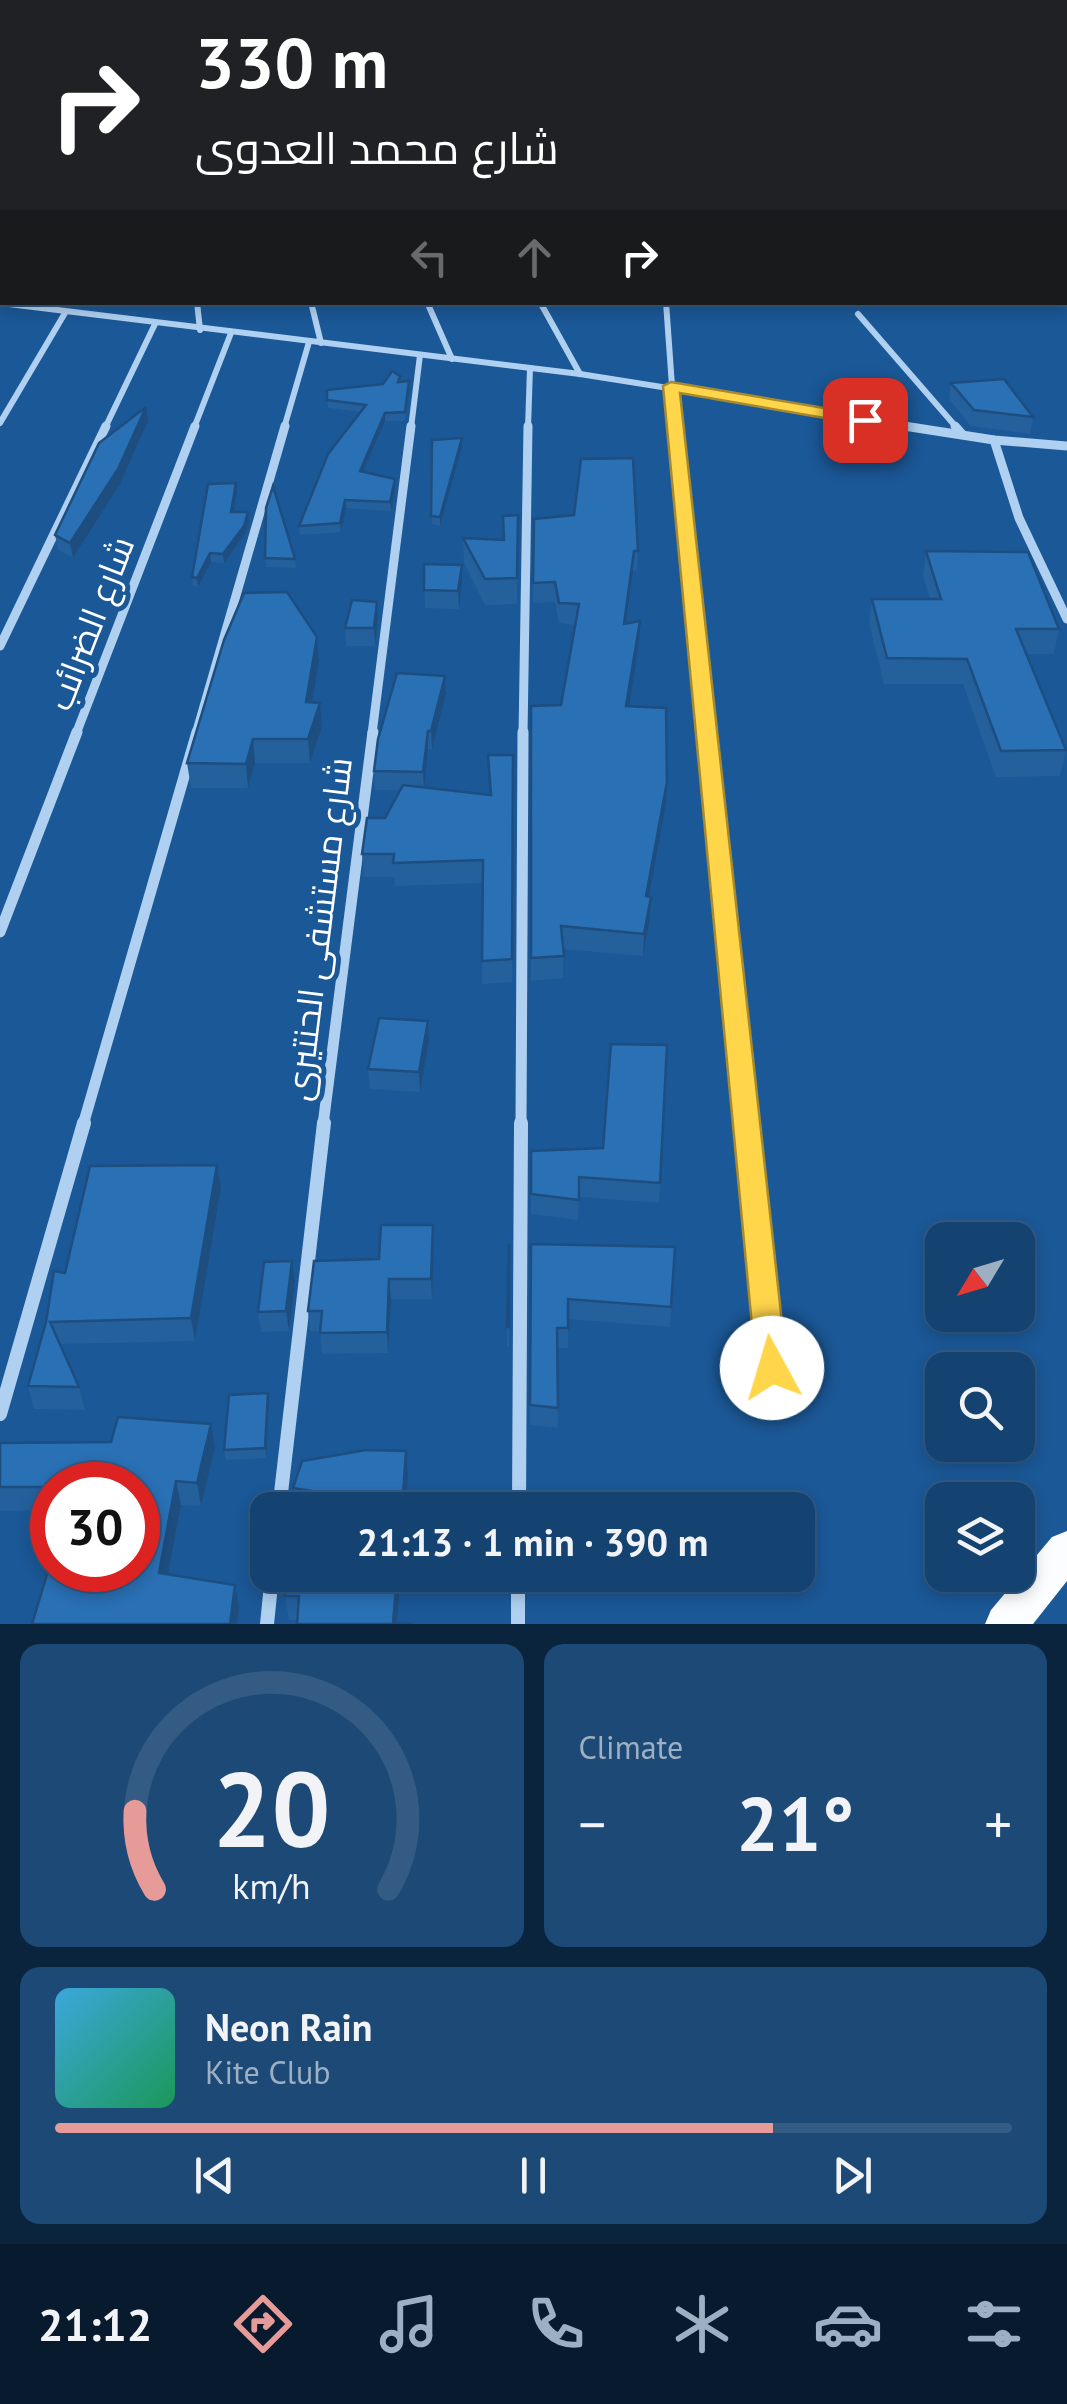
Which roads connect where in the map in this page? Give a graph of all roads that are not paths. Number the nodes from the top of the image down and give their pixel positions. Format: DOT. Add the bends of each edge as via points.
graph roads {
  1 [pos="14,305"];
  2 [pos="73,305"];
  3 [pos="197,305"];
  4 [pos="311,305"];
  5 [pos="429,305"];
  6 [pos="542,305"];
  7 [pos="666,305"];
  8 [pos="70,313"];
  9 [pos="858,314"];
  10 [pos="155,324"];
  11 [pos="200,330"];
  12 [pos="231,334"];
  13 [pos="315,343"];
  14 [pos="420,355"];
  15 [pos="452,359"];
  16 [pos="530,368"];
  17 [pos="580,374"];
  18 [pos="671,386"];
  19 [pos="0,423"];
  20 [pos="962,434"];
  21 [pos="994,440"];
  22 [pos="1067,446"];
  23 [pos="1067,619"];
  24 [pos="0,646"];
  25 [pos="0,932"];
  26 [pos="772,1368"];
  27 [pos="0,1414"];
  28 [pos="281,1492"];
  29 [pos="519,1492"];
  30 [pos="1067,1550"];
  31 [pos="270,1592"];
  32 [pos="518,1592"];
  33 [pos="266,1624"];
  34 [pos="518,1624"];
  35 [pos="1006,1624"];
  1 -- 8 [label="street"];
  2 -- 8 [label="street"];
  3 -- 11 [label="street"];
  4 -- 13 [label="street"];
  5 -- 15 [label="street"];
  6 -- 17 [label="street"];
  7 -- 18 [label="street"];
  8 -- 10 [label="street"];
  8 -- 19 [label="street"];
  9 -- 20 [label="street"];
  10 -- 11 [label="street"];
  10 -- 24 [label="street"];
  11 -- 12 [label="street"];
  12 -- 13 [label="street"];
  12 -- 25 [label="street, شارع الضرائب"];
  13 -- 14 [label="street"];
  13 -- 27 [label="street"];
  14 -- 15 [label="street"];
  14 -- 28 [label="street, شارع مستشفى الحنتيرى"];
  15 -- 16 [label="street"];
  16 -- 17 [label="street"];
  16 -- 29 [label="street"];
  17 -- 18 [label="street"];
  18 -- 20 [label="street"];
  18 -- 26 [label="street"];
  20 -- 21 [label="street"];
  21 -- 22 [label="street"];
  21 -- 23 [label="street" via="1018,518"];
  30 -- 35 [label="highway"];
  31 -- 33 [label="street"];
  32 -- 34 [label="street"];
}
